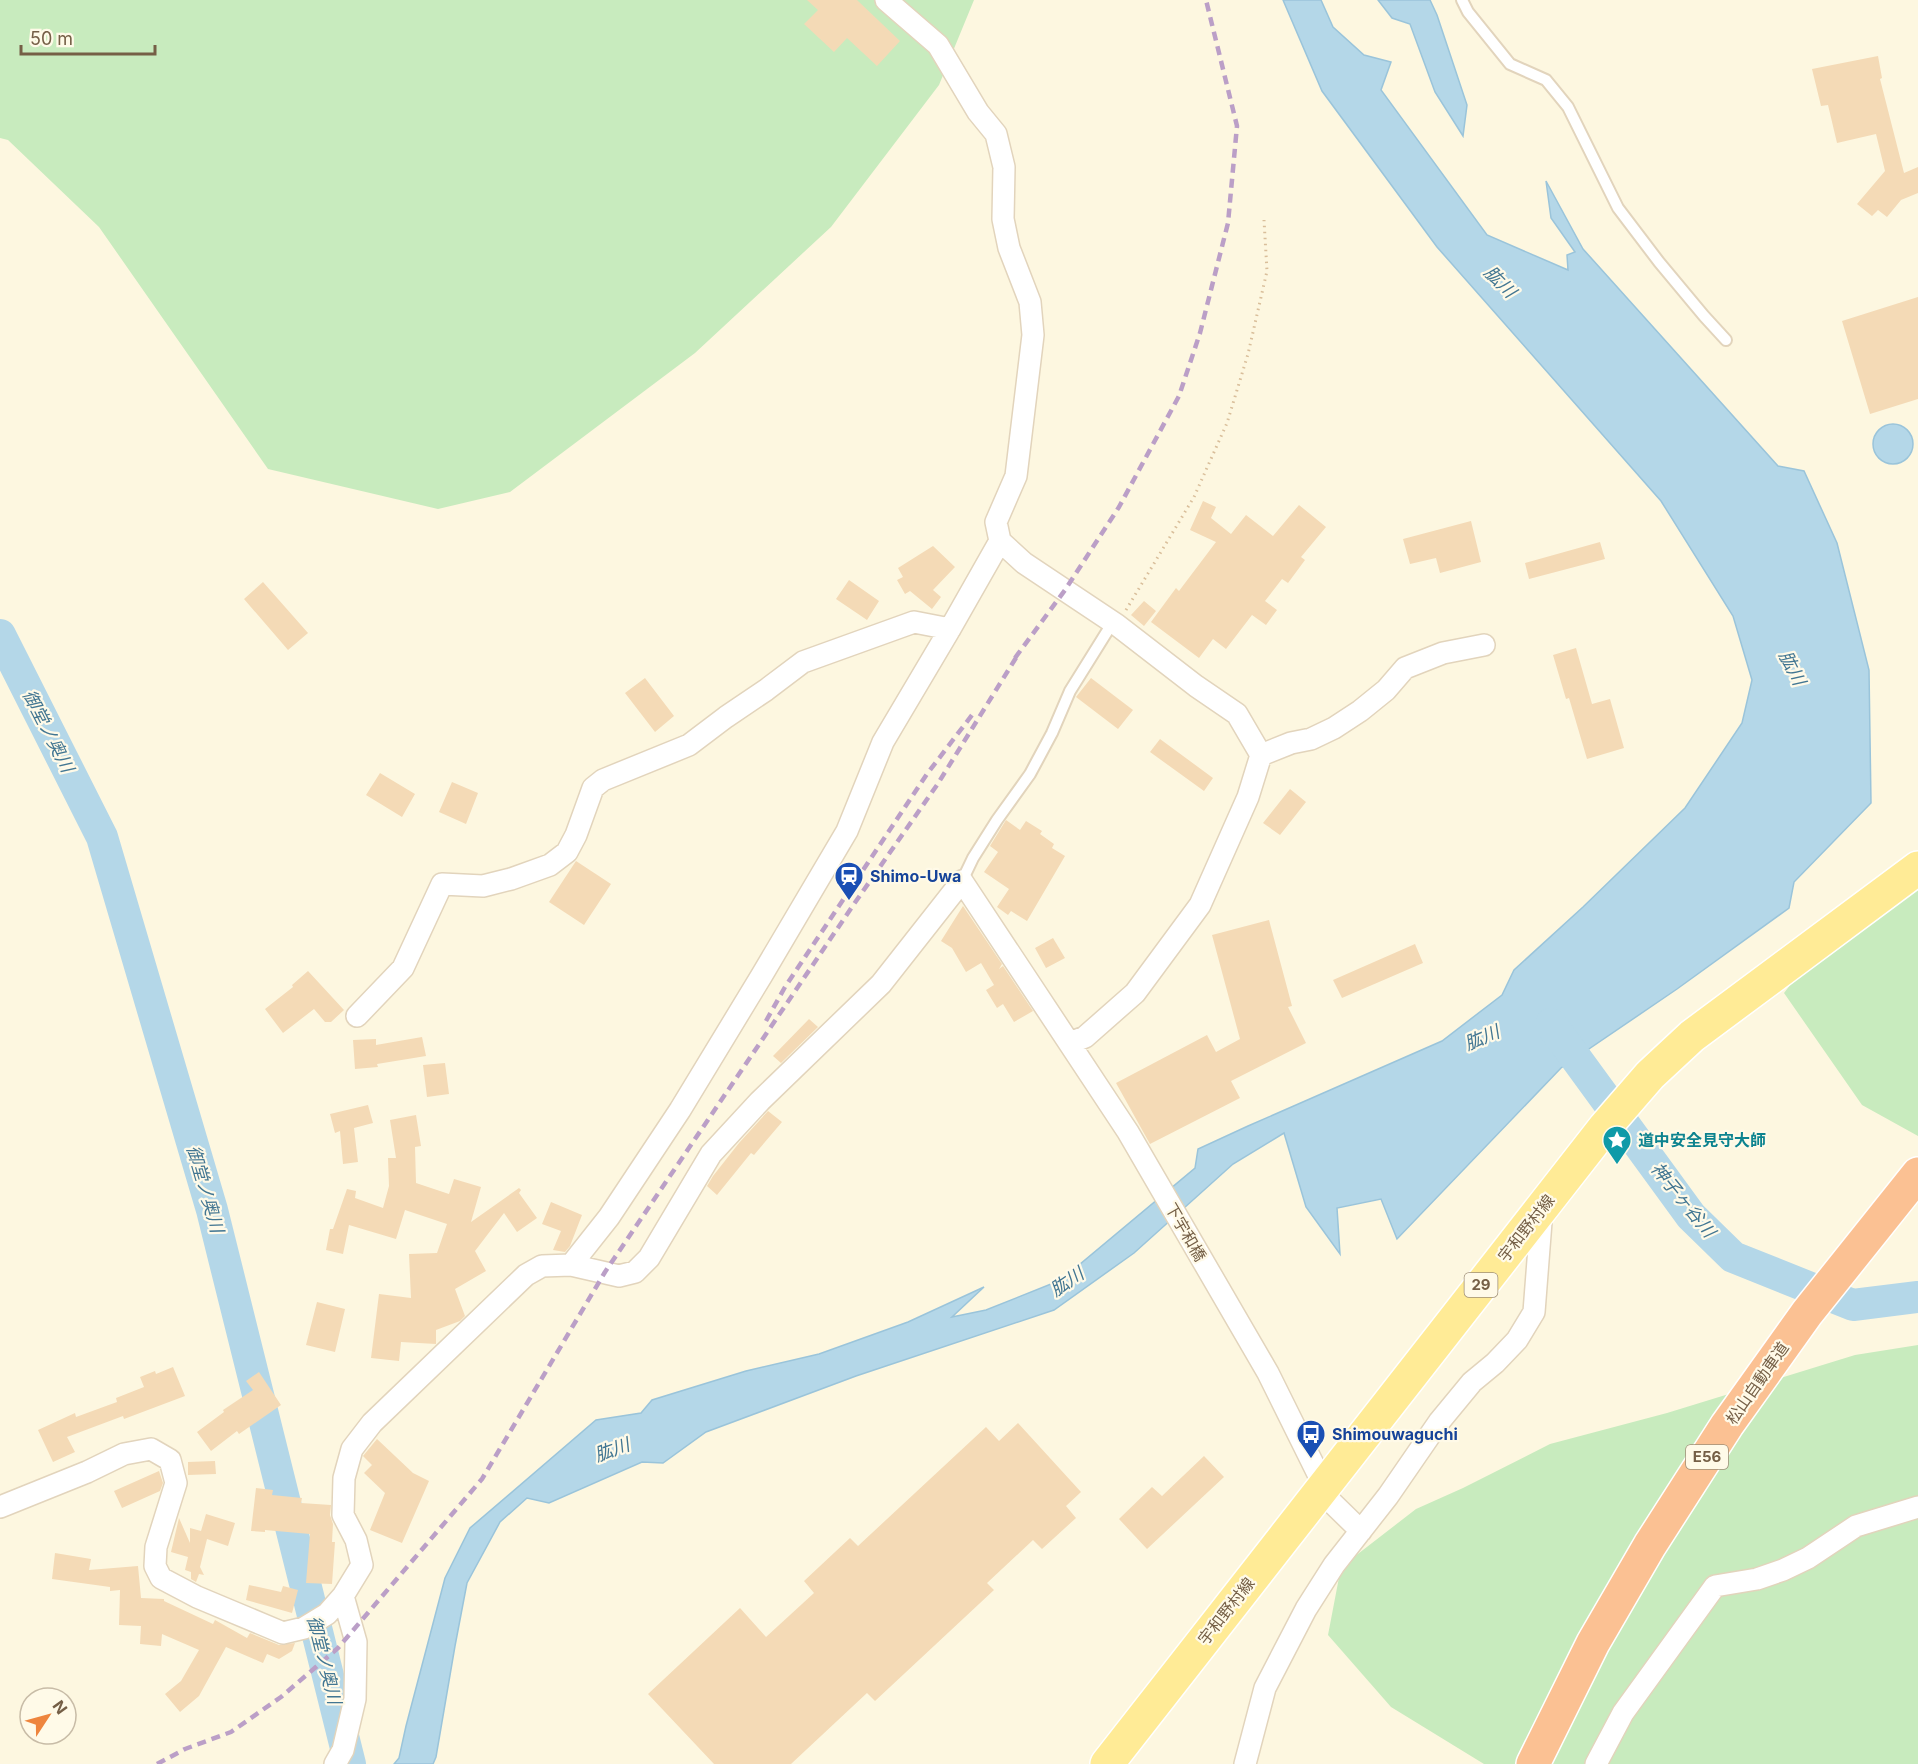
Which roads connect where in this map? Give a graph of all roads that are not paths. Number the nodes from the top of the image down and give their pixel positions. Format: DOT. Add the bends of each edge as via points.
graph roads {
  1 [pos="886,0"];
  2 [pos="1462,0"];
  3 [pos="1726,340"];
  4 [pos="1000,541"];
  5 [pos="1115,624"];
  6 [pos="950,629"];
  7 [pos="1484,645"];
  8 [pos="1261,755"];
  9 [pos="1918,868"];
  10 [pos="962,881"];
  11 [pos="357,1016"];
  12 [pos="1070,1043"];
  13 [pos="1918,1174"];
  14 [pos="1542,1207"];
  15 [pos="572,1265"];
  16 [pos="1322,1489"];
  17 [pos="0,1507"];
  18 [pos="1918,1507"];
  19 [pos="1361,1531"];
  20 [pos="343,1596"];
  21 [pos="335,1764"];
  22 [pos="1107,1764"];
  23 [pos="1245,1764"];
  24 [pos="1533,1764"];
  25 [pos="1596,1764"];
  1 -- 4 [label="street" via="938,45 978,112 996,134 1004,167 1003,219 1009,248 1030,302 1033,335 1016,476 996,522"];
  2 -- 3 [label="lane" via="1510,64 1546,80 1568,107 1618,208"];
  4 -- 5 [label="street" via="1024,563"];
  4 -- 6 [label="street"];
  5 -- 8 [label="street" via="1237,714"];
  5 -- 10 [label="lane" via="1070,691 1030,774 997,820"];
  6 -- 11 [label="street" via="914,622 803,662 689,745 603,780 593,788 567,852 550,865 483,886 442,884 403,968"];
  6 -- 15 [label="street" via="883,742 847,831 756,985 680,1110"];
  7 -- 8 [label="street" via="1443,653 1405,668 1386,690 1334,728"];
  8 -- 12 [label="street" via="1248,797 1200,905 1135,993 1085,1037"];
  9 -- 14 [label="main road, 宇和野村線 / 29" via="1692,1036 1650,1075"];
  10 -- 12 [label="street, 下宇和橋"];
  10 -- 15 [label="street" via="881,984 711,1154 649,1258 634,1272 619,1276"];
  12 -- 16 [label="street, 下宇和橋" via="1128,1132 1268,1372"];
  13 -- 24 [label="highway, 松山自動車道 / E56" via="1807,1313 1727,1425 1599,1633"];
  14 -- 16 [label="main road, 宇和野村線 / 29"];
  14 -- 19 [label="street" via="1534,1312 1517,1340 1472,1382 1439,1422"];
  15 -- 20 [label="street" via="542,1266 526,1275 372,1423 352,1449 344,1478 343,1515 356,1540 362,1565"];
  16 -- 19 [label="street, 下宇和橋"];
  16 -- 22 [label="main road, 宇和野村線 / 29"];
  17 -- 20 [label="street" via="124,1454 151,1449 170,1461 176,1483 156,1546 155,1566 161,1578 283,1633 304,1628 327,1614"];
  18 -- 25 [label="street" via="1856,1526 1783,1570 1715,1586 1623,1713"];
  19 -- 23 [label="street" via="1306,1609 1265,1688"];
  20 -- 21 [label="street" via="357,1642 356,1699 343,1750"];
}
